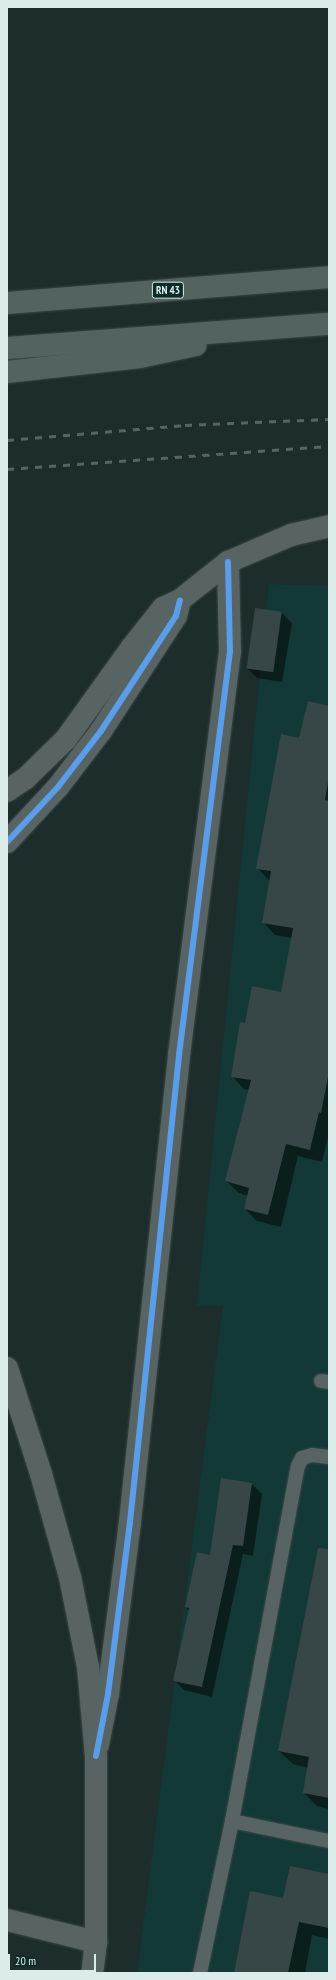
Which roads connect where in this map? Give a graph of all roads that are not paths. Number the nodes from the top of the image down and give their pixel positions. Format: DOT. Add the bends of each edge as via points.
graph roads {
  1 [pos="329,277"];
  2 [pos="7,303"];
  3 [pos="329,324"];
  4 [pos="282,326"];
  5 [pos="7,348"];
  6 [pos="7,372"];
  7 [pos="329,526"];
  8 [pos="228,562"];
  9 [pos="180,600"];
  10 [pos="7,791"];
  11 [pos="7,842"];
  12 [pos="7,1368"];
  13 [pos="329,1457"];
  14 [pos="96,1756"];
  15 [pos="232,1821"];
  16 [pos="329,1841"];
  17 [pos="7,1920"];
  18 [pos="96,1942"];
  19 [pos="92,1973"];
  20 [pos="200,1973"];
  1 -- 2 [label="highway, RN 43"];
  3 -- 4 [label="highway"];
  4 -- 5 [label="highway"];
  4 -- 6 [label="highway" via="140,356"];
  7 -- 8 [label="street" via="291,535"];
  8 -- 9 [label="street"];
  8 -- 14 [label="street" via="230,652 179,1055 129,1530 108,1694"];
  9 -- 10 [label="street" via="171,602 158,614 66,739 25,779"];
  9 -- 11 [label="street" via="176,616 101,731 58,787"];
  12 -- 14 [label="street" via="70,1577 88,1667"];
  13 -- 15 [label="lane" via="312,1455 302,1458 298,1466"];
  14 -- 18 [label="street"];
  15 -- 16 [label="lane"];
  15 -- 20 [label="lane"];
  17 -- 18 [label="street"];
  18 -- 19 [label="street"];
}
